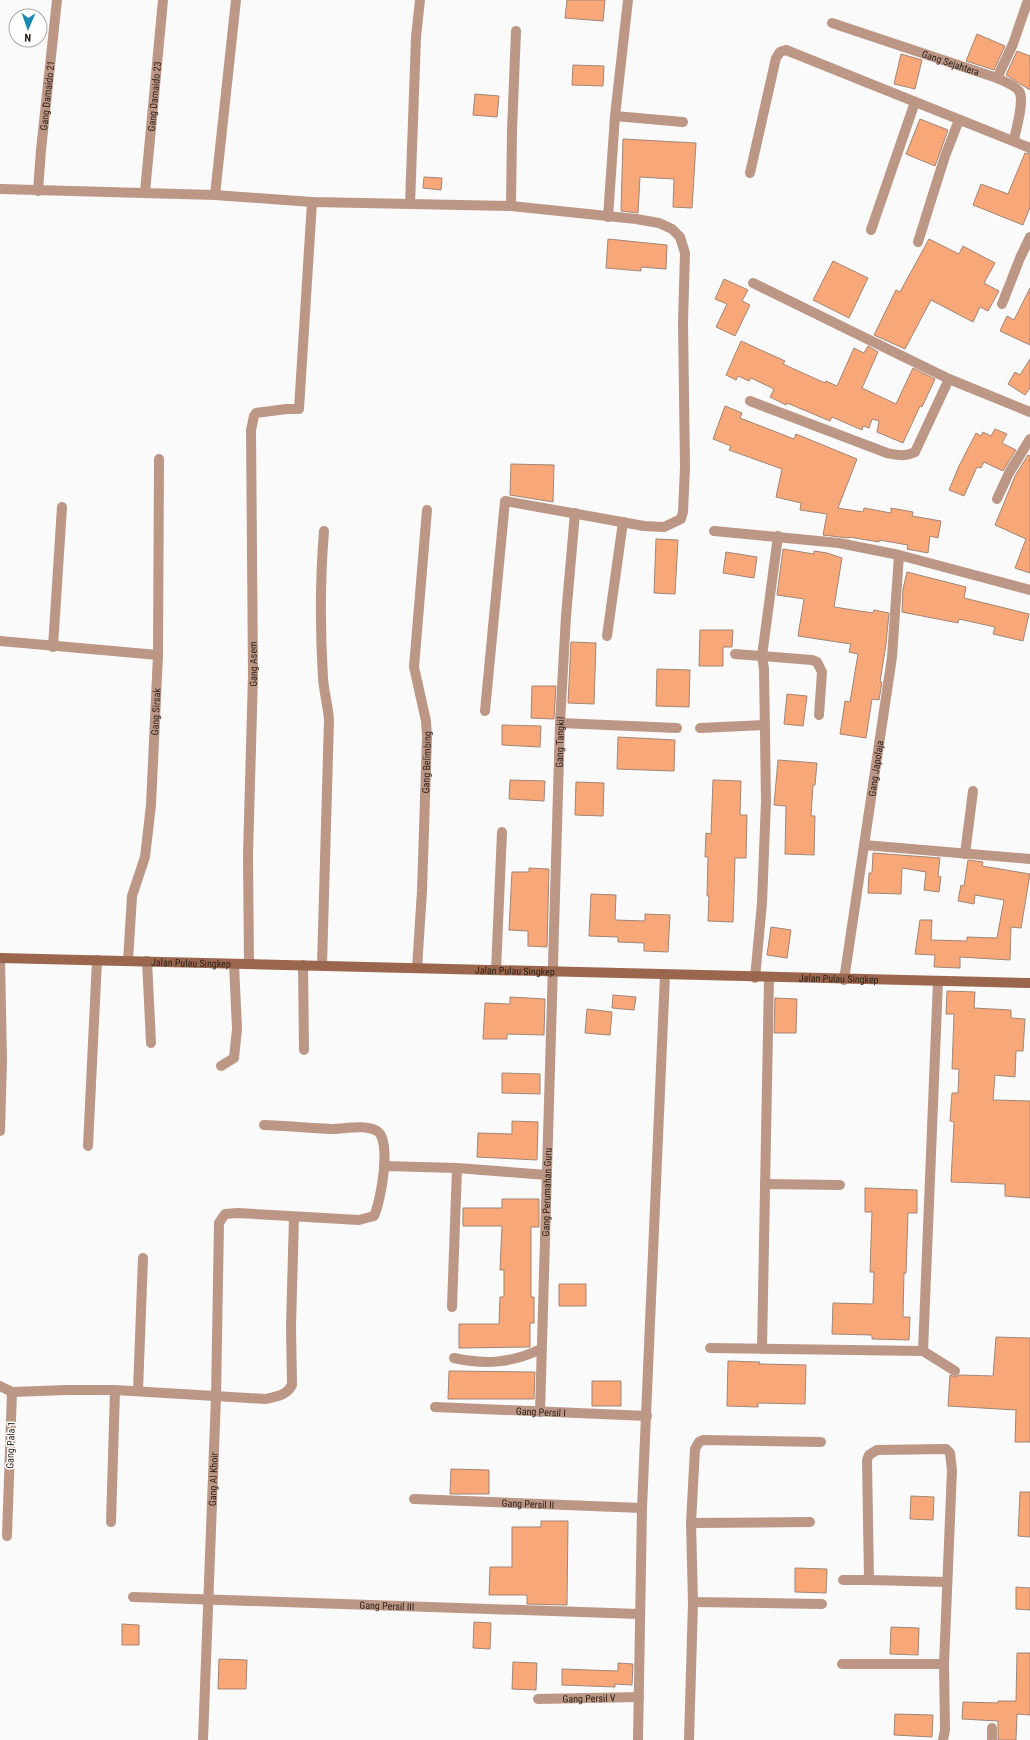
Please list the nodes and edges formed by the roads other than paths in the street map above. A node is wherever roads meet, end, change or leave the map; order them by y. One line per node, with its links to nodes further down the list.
1 (57, 0): 18 (street, Gang Damaido 21)
2 (163, 0): 19 (street, Gang Damaido 23)
3 (236, 0): 20 (street)
4 (420, 0): 22 (street)
5 (628, 0): 11 (street)
6 (1028, 0): 9 (street)
7 (832, 23): 9 (street, Gang Sejahtera)
8 (516, 31): 23 (street)
9 (997, 78): 14 (street, Gang Sejahtera)
10 (914, 102): 12 (street); 16 (street); 25 (street)
11 (615, 116): 13 (street); 24 (street)
12 (959, 120): 14 (street); 27 (street)
13 (683, 122)
14 (1014, 140): 15 (street)
15 (1030, 148)
16 (750, 173)
17 (0, 189): 18 (street)
18 (38, 191): 19 (street)
19 (145, 192): 20 (street)
20 (215, 195): 21 (street)
21 (312, 202): 22 (street); 67 (street, Gang Asem)
22 (410, 204): 23 (street)
23 (511, 206): 24 (street)
24 (608, 216): 39 (street)
25 (871, 230)
26 (1030, 237): 29 (street)
27 (918, 242)
28 (753, 283): 30 (street)
29 (1002, 304)
30 (949, 378): 31 (street); 32 (street)
31 (750, 401)
32 (1029, 410)
33 (1030, 439): 35 (street)
34 (159, 459): 49 (street, Gang Sirsak)
35 (997, 499)
36 (62, 507): 47 (street)
37 (427, 510): 70 (street, Gang Belimbing)
38 (575, 513): 39 (street); 51 (street); 53 (street, Gang Tangkil)
39 (623, 522): 45 (street)
40 (324, 531): 69 (street)
41 (714, 531): 42 (street)
42 (778, 536): 43 (street); 50 (street)
43 (900, 555): 44 (street); 59 (street, Gang Japolaja)
44 (1030, 590)
45 (607, 636)
46 (0, 640): 47 (street)
47 (53, 646): 49 (street)
48 (735, 654): 50 (street)
49 (158, 655): 64 (street, Gang Sirsak)
50 (762, 656): 52 (street); 54 (street)
51 (485, 711)
52 (818, 715)
53 (560, 723): 55 (street); 72 (street, Gang Tangkil)
54 (765, 725): 56 (street); 74 (street)
55 (677, 728)
56 (700, 728)
57 (973, 791): 60 (street)
58 (502, 832): 71 (street)
59 (864, 845): 60 (street); 76 (street, Gang Japolaja)
60 (965, 854): 61 (street)
61 (1030, 859)
62 (0, 958): 63 (street, Jalan Pulau Singkep); 83 (street)
63 (97, 960): 64 (street, Jalan Pulau Singkep); 84 (street)
64 (128, 961): 65 (street, Jalan Pulau Singkep)
65 (147, 961): 66 (street, Jalan Pulau Singkep); 79 (street)
66 (234, 964): 67 (street, Jalan Pulau Singkep); 81 (street)
67 (249, 964): 68 (street, Jalan Pulau Singkep)
68 (303, 965): 69 (street, Jalan Pulau Singkep); 80 (street)
69 (322, 965): 70 (street, Jalan Pulau Singkep)
70 (417, 968): 71 (street, Jalan Pulau Singkep)
71 (496, 970): 72 (street, Jalan Pulau Singkep)
72 (554, 972): 73 (street, Jalan Pulau Singkep); 87 (street, Gang Perumahan Guru)
73 (668, 975): 74 (street, Jalan Pulau Singkep); 106 (street)
74 (755, 978): 75 (street, Jalan Pulau Singkep)
75 (769, 978): 76 (street, Jalan Pulau Singkep); 88 (street)
76 (844, 980): 77 (street, Jalan Pulau Singkep)
77 (938, 981): 78 (street, Jalan Pulau Singkep); 96 (street)
78 (1030, 983)
79 (152, 1043)
80 (304, 1050)
81 (221, 1066)
82 (264, 1125): 85 (street)
83 (0, 1131)
84 (88, 1146)
85 (384, 1166): 86 (street); 90 (street)
86 (457, 1168): 87 (street); 92 (street)
87 (547, 1175): 94 (street, Gang Perumahan Guru)
88 (765, 1184): 89 (street); 95 (street)
89 (840, 1185)
90 (294, 1217): 103 (street); 103 (street, Gang Al Khoir)
91 (143, 1258): 101 (street)
92 (452, 1307)
93 (710, 1348): 95 (street)
94 (541, 1349): 97 (street); 105 (street, Gang Perumahan Guru)
95 (762, 1349): 96 (street)
96 (923, 1351): 98 (street)
97 (454, 1358)
98 (955, 1371)
99 (0, 1386): 102 (street)
100 (115, 1390): 101 (street); 102 (street); 110 (street)
101 (138, 1390): 103 (street)
102 (12, 1392): 113 (street, Gang Pala 1)
103 (216, 1397): 118 (street, Gang Al Khoir)
104 (435, 1407): 105 (street, Gang Persil I)
105 (540, 1412): 106 (street, Gang Persil I)
106 (647, 1416): 109 (street)
107 (821, 1442): 112 (street)
108 (414, 1499): 109 (street, Gang Persil II)
109 (642, 1508): 121 (street)
110 (111, 1522)
111 (810, 1522): 112 (street)
112 (691, 1523): 119 (street)
113 (7, 1536)
114 (843, 1580): 115 (street)
115 (869, 1580): 116 (street); 116 (street)
116 (947, 1582): 123 (street)
117 (133, 1597): 118 (street, Gang Persil III)
118 (209, 1600): 121 (street, Gang Persil III); 127 (street, Gang Al Khoir)
119 (693, 1602): 120 (street); 129 (street)
120 (822, 1604)
121 (640, 1614): 124 (street)
122 (842, 1664): 123 (street)
123 (944, 1664): 130 (street)
124 (639, 1697): 125 (street, Gang Persil V); 128 (street)
125 (538, 1699)
126 (992, 1728): 131 (street)
127 (203, 1740)
128 (638, 1740)
129 (689, 1740)
130 (943, 1740)
131 (992, 1740)

